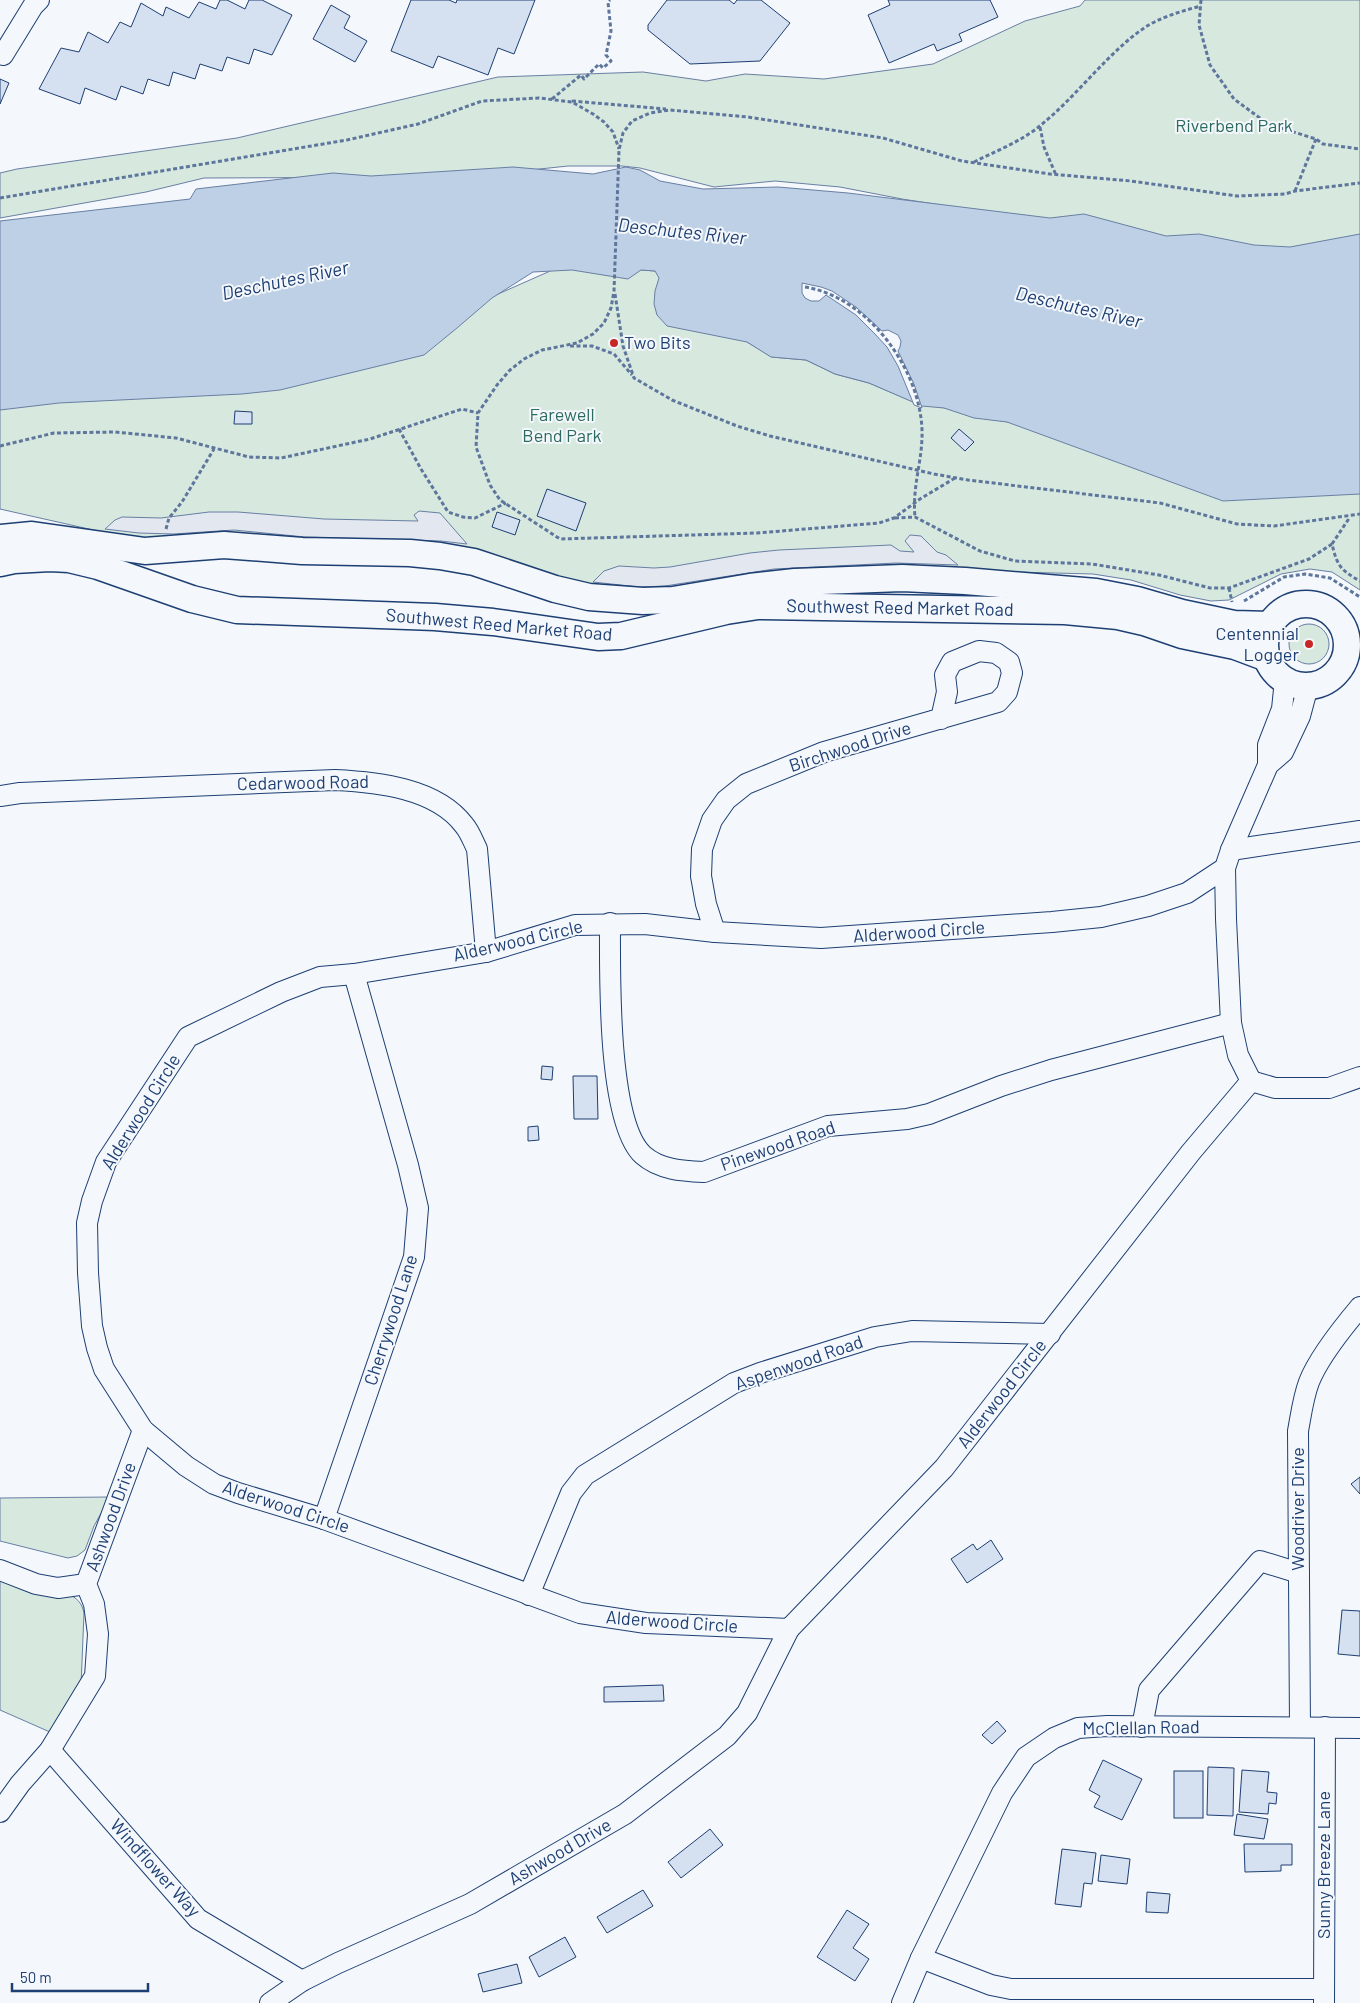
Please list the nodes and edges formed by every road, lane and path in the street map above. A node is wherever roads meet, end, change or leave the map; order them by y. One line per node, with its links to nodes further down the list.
1 (39, 0): 5 (street)
2 (610, 0): 6 (path)
3 (1201, 0): 4 (path)
4 (1200, 6): 8 (path); 9 (path)
5 (3, 55)
6 (552, 100): 7 (path); 11 (path); 16 (path)
7 (670, 110): 11 (path); 12 (path)
8 (1040, 127): 12 (path); 13 (path)
9 (1316, 139): 10 (path); 15 (path)
10 (1360, 149)
11 (619, 150): 18 (path)
12 (972, 162): 13 (path)
13 (1056, 175): 15 (path)
14 (1360, 183): 15 (path)
15 (1295, 191)
16 (0, 198)
17 (805, 287): 25 (path)
18 (614, 290): 19 (path); 20 (path)
19 (562, 346): 20 (path); 21 (path)
20 (634, 378): 25 (path)
21 (478, 413): 22 (path); 27 (path)
22 (399, 429): 24 (path); 27 (path)
23 (0, 446): 24 (path)
24 (214, 448): 33 (path)
25 (917, 469): 26 (path); 28 (path)
26 (954, 478): 28 (path); 30 (path)
27 (506, 503): 32 (path)
28 (914, 503): 31 (path); 32 (path)
29 (1360, 514): 30 (path)
30 (1351, 516): 35 (path)
31 (915, 517): 32 (path); 38 (path)
32 (894, 518)
33 (166, 531)
34 (0, 538): 42 (main road, Southwest Reed Market Road)
35 (1332, 544): 37 (path); 38 (path)
36 (0, 563): 45 (main road, Southwest Reed Market Road)
37 (1360, 581)
38 (1229, 588): 41 (path)
39 (1360, 597): 40 (path)
40 (1242, 603)
41 (1233, 610)
42 (1270, 625): 43 (main road); 45 (main road)
43 (1351, 627): 44 (main road)
44 (1353, 652): 46 (main road)
45 (1267, 658): 46 (main road)
46 (1297, 683): 50 (street)
47 (941, 719): 52 (street, Birchwood Drive)
48 (0, 796): 53 (street, Cedarwood Road)
49 (1360, 831): 50 (street)
50 (1228, 859): 52 (street, Alderwood Circle); 55 (street)
51 (610, 923): 52 (street, Alderwood Circle); 53 (street, Alderwood Circle); 55 (street, Pinewood Road)
52 (715, 932)
53 (486, 952): 54 (street, Alderwood Circle)
54 (354, 974): 60 (street, Alderwood Circle); 61 (street, Cherrywood Lane)
55 (1231, 1023): 57 (street)
56 (1360, 1077): 57 (street)
57 (1251, 1081): 59 (street, Alderwood Circle)
58 (1360, 1307): 63 (street, Woodriver Drive)
59 (1050, 1334): 65 (street, Aspenwood Road); 66 (street, Alderwood Circle)
60 (143, 1430): 61 (street, Alderwood Circle); 64 (street, Ashwood Drive)
61 (324, 1519): 65 (street, Alderwood Circle)
62 (0, 1570): 64 (street)
63 (1299, 1573): 67 (street); 68 (street, Woodriver Drive)
64 (86, 1584): 71 (street, Ashwood Drive)
65 (529, 1595): 66 (street, Alderwood Circle)
66 (790, 1628): 74 (street, Ashwood Drive)
67 (1142, 1726): 68 (street, McClellan Road); 73 (street, McClellan Road)
68 (1300, 1727): 69 (street, McClellan Road)
69 (1324, 1728): 70 (street, McClellan Road); 75 (street, Sunny Breeze Lane)
70 (1360, 1728)
71 (50, 1750): 72 (street, Ashwood Drive); 74 (street, Windflower Way)
72 (0, 1812)
73 (921, 1958): 75 (street); 77 (street, McClellan Road)
74 (302, 1981): 76 (street, Ashwood Drive)
75 (1324, 1996)
76 (270, 2003)
77 (902, 2003)

